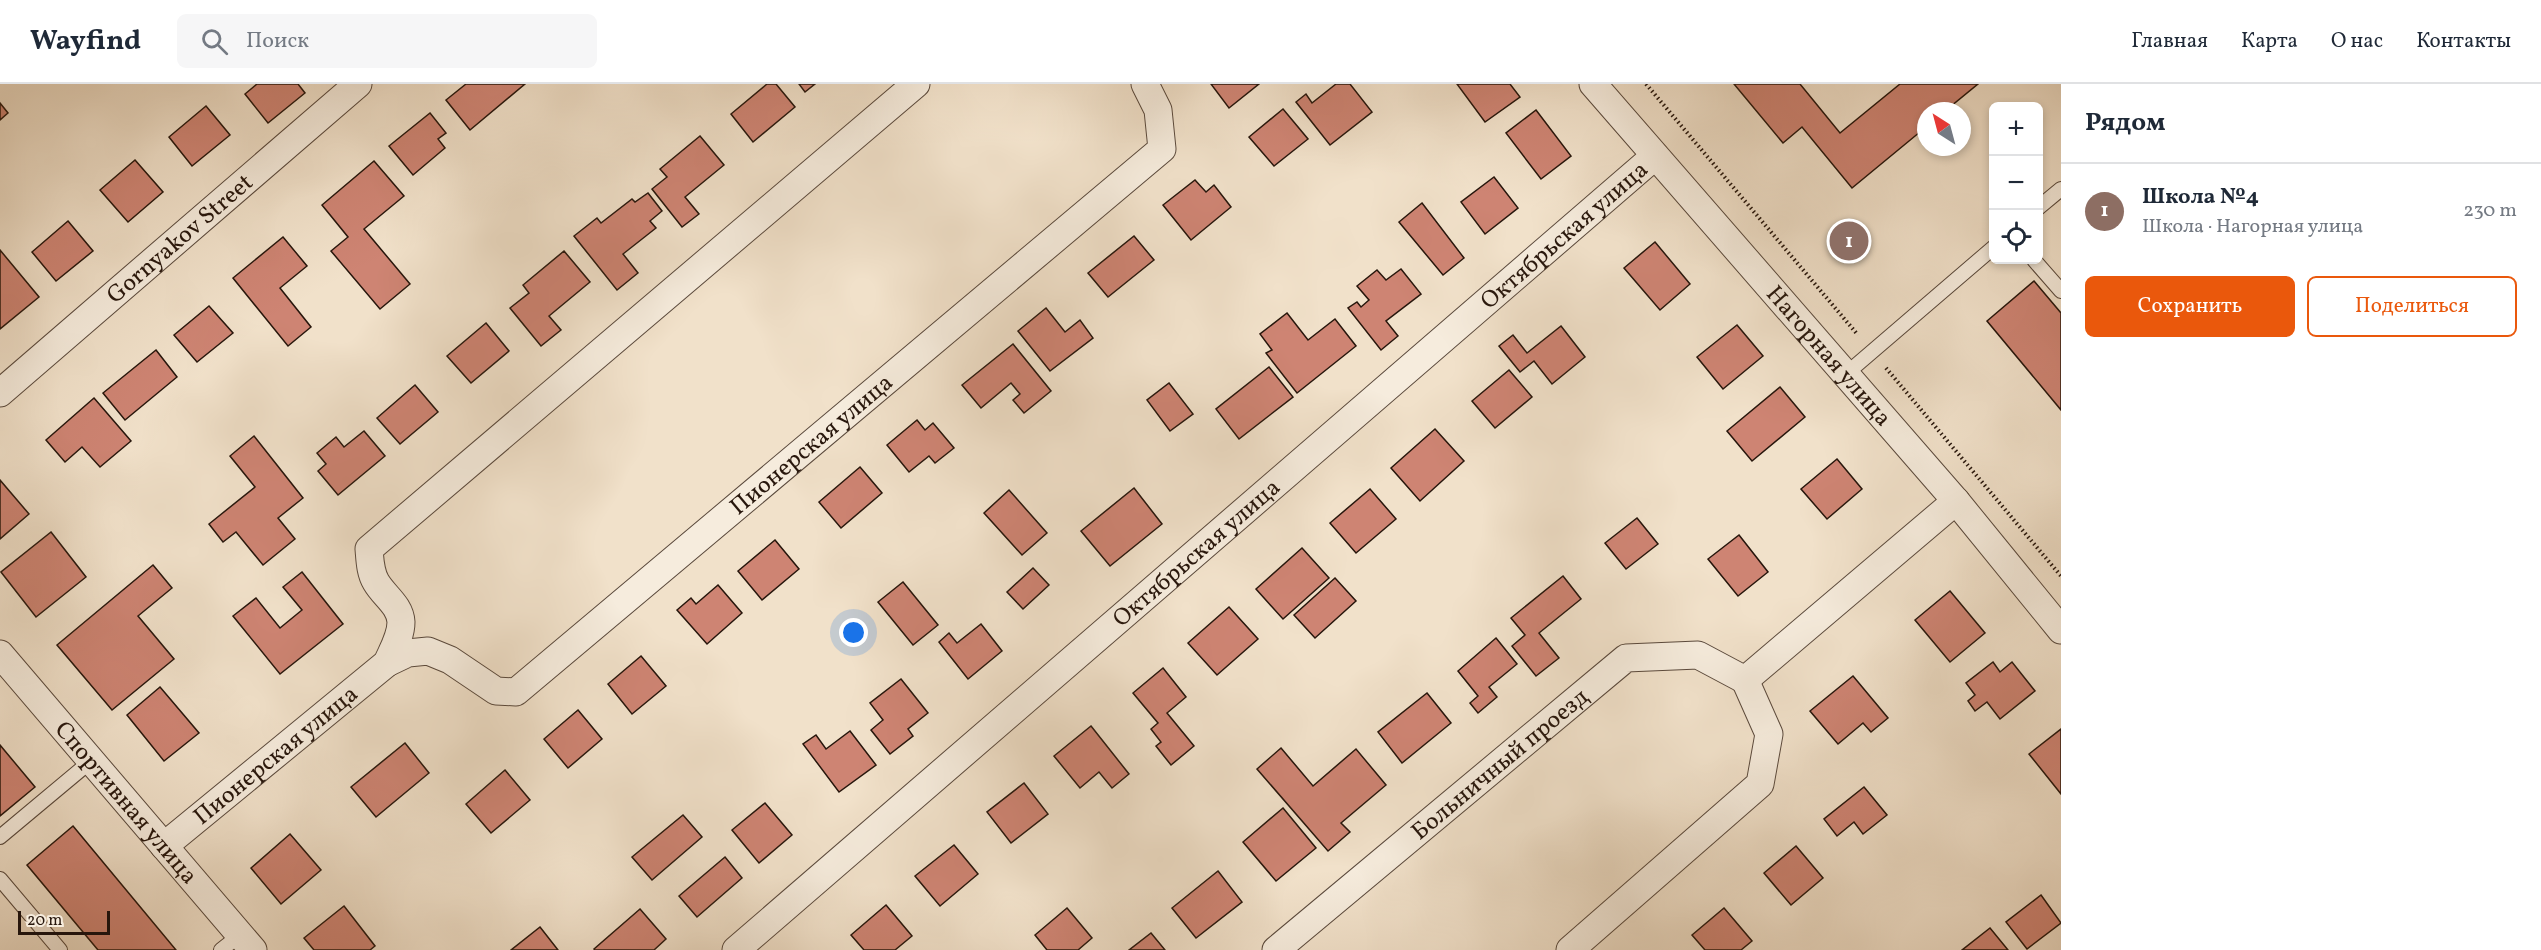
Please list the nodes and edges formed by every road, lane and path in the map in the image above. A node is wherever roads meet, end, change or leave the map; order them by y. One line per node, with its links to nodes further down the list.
1 (358, 84): 14 (street, Gornyakov Street)
2 (916, 84): 19 (street, Пионерская улица)
3 (1145, 84): 19 (street, Пионерская улица)
4 (1593, 84): 6 (street, Нагорная улица)
5 (1646, 84): 12 (path)
6 (1655, 156): 13 (street, Нагорная улица); 27 (street, Октябрьская улица)
7 (2061, 189): 8 (lane)
8 (2043, 204)
9 (1989, 251): 12 (lane)
10 (2037, 264): 11 (lane)
11 (2061, 291)
12 (1872, 352): 13 (lane); 16 (path)
13 (1846, 374): 15 (street, Нагорная улица)
14 (0, 393)
15 (1956, 501): 17 (street, Нагорная улица); 20 (street)
16 (2061, 576)
17 (2061, 630)
18 (0, 654): 21 (street, Спортивная улица)
19 (387, 663): 23 (street, Пионерская улица)
20 (1745, 680): 28 (street, Больничный проезд); 29 (street)
21 (91, 761): 22 (lane); 23 (street, Спортивная улица)
22 (0, 837)
23 (164, 846): 25 (street, Спортивная улица)
24 (0, 879): 26 (lane)
25 (238, 945)
26 (60, 950)
27 (736, 950)
28 (1276, 950)
29 (1570, 950)

